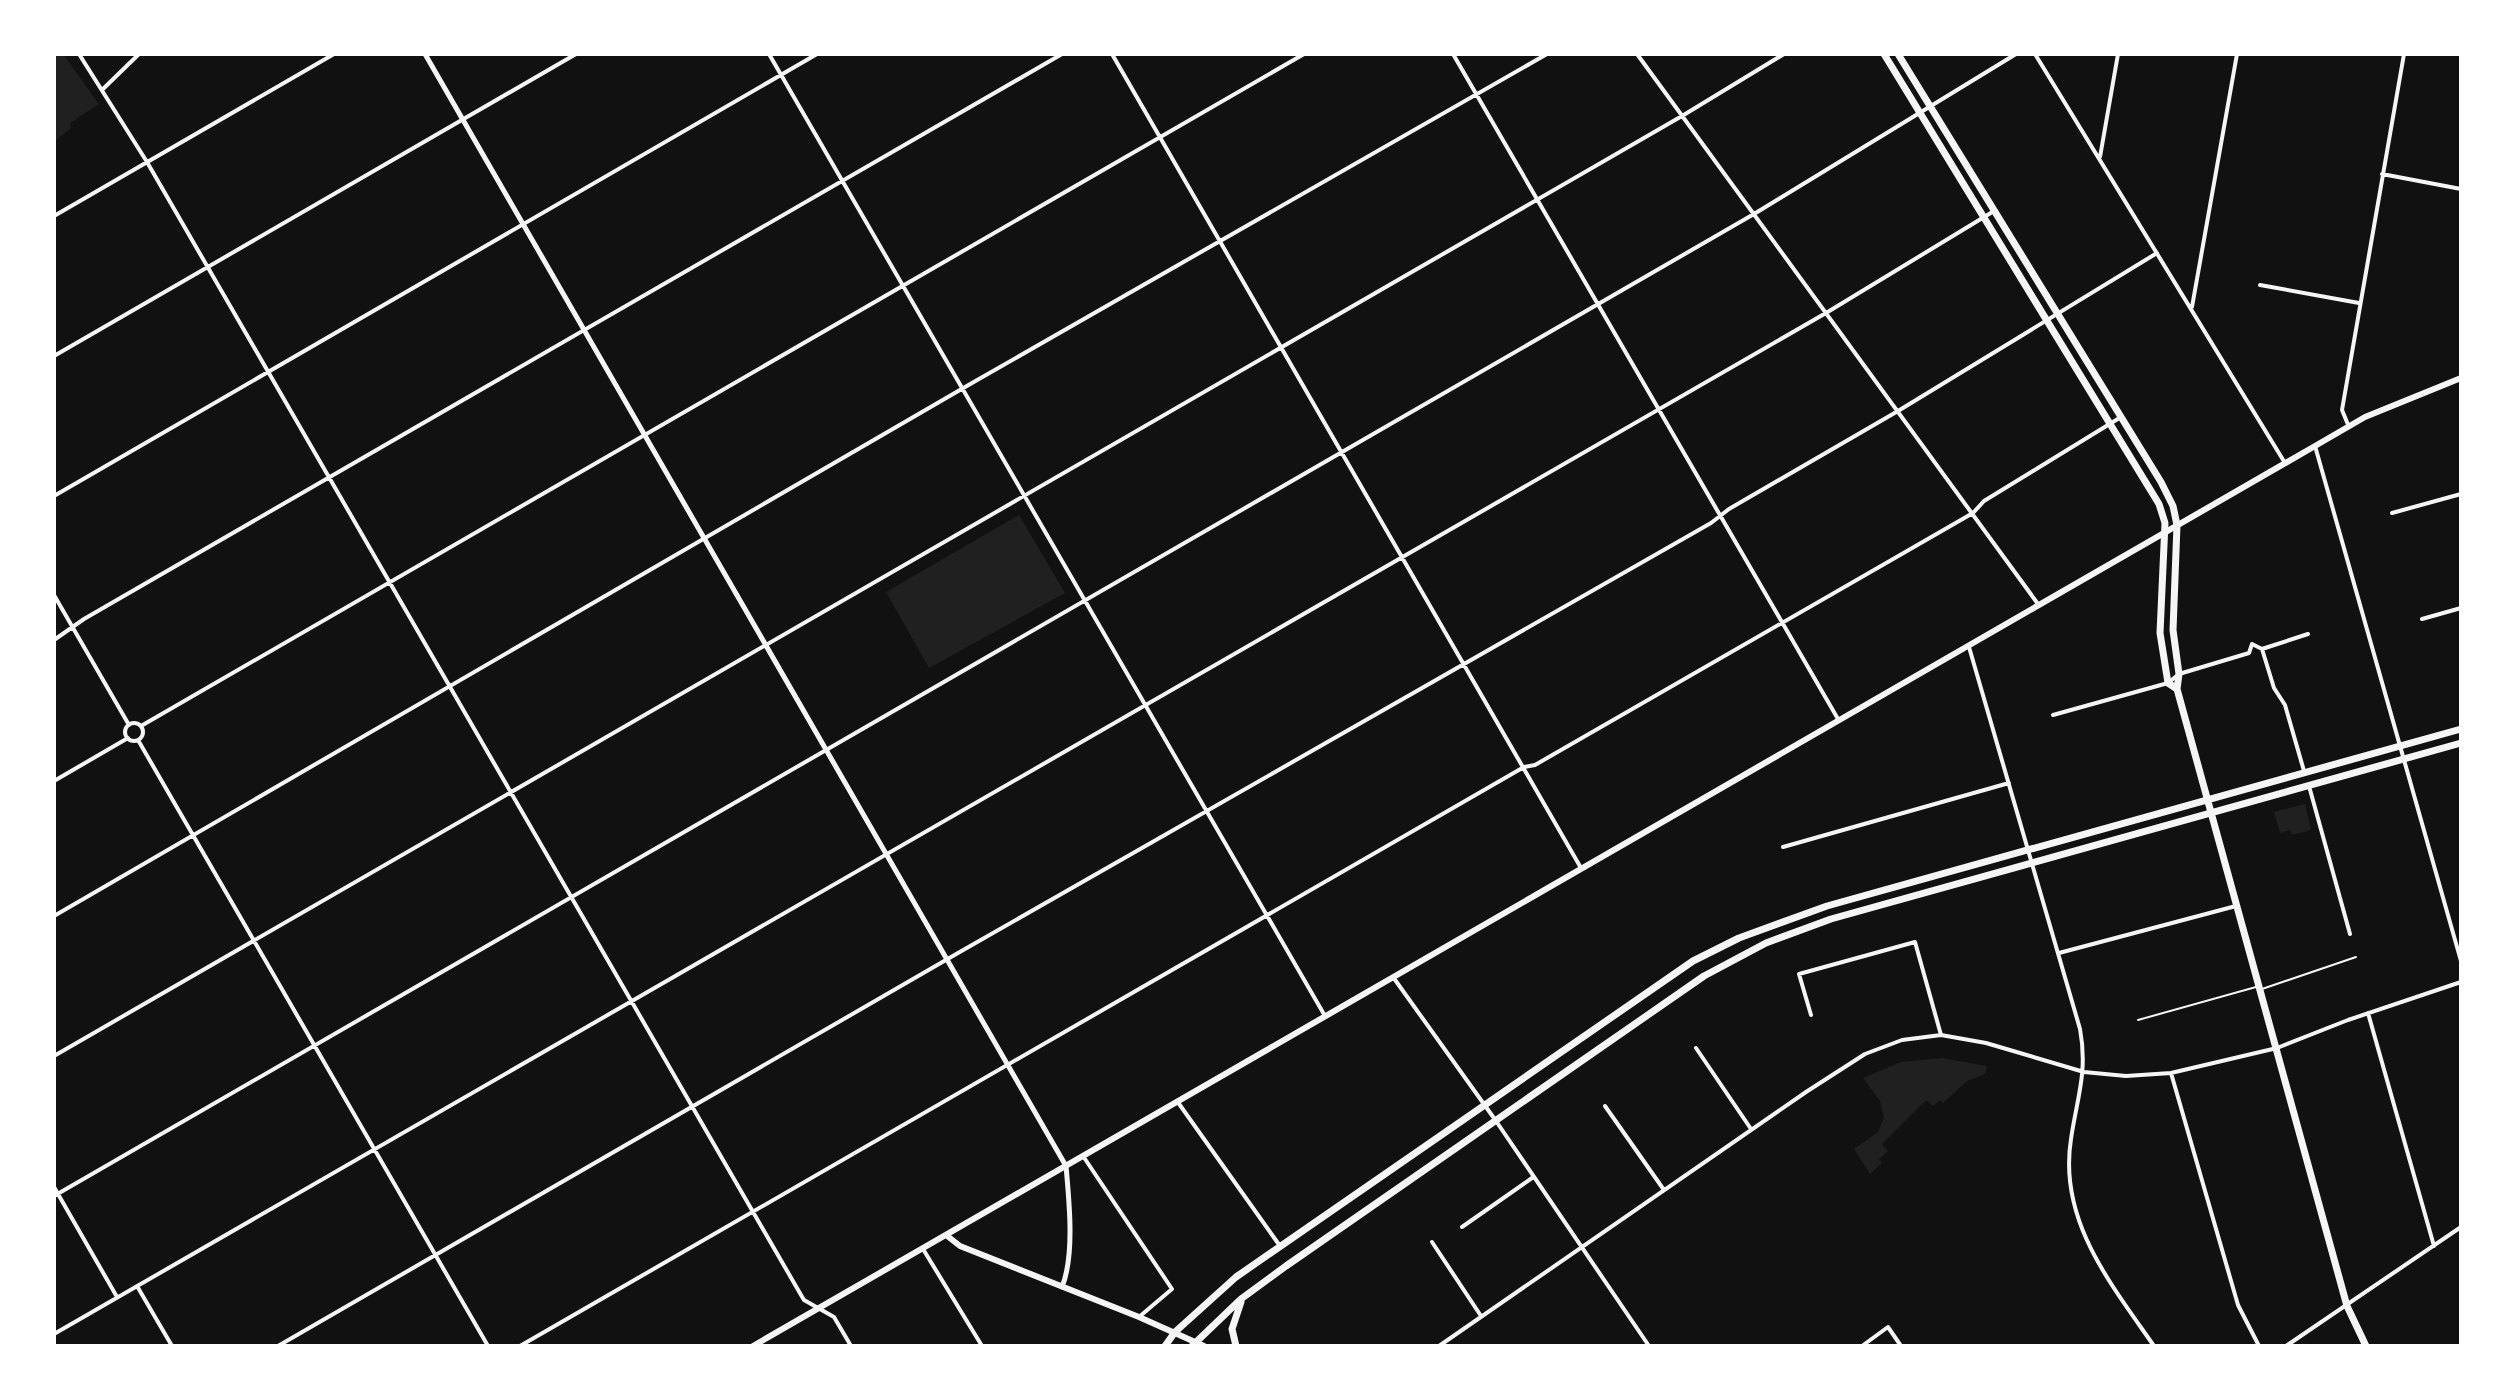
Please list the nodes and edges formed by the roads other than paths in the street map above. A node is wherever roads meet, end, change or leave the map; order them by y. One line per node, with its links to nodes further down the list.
1 (79, 54): 23 (street)
2 (139, 54): 23 (street)
3 (334, 54): 31 (street)
4 (425, 54): 28 (street)
5 (576, 54): 28 (street)
6 (769, 54): 22 (street)
7 (817, 54): 22 (street)
8 (1062, 54): 33 (street)
9 (1112, 54): 29 (street)
10 (1304, 54): 29 (street)
11 (1453, 54): 24 (street)
12 (1547, 54): 24 (street)
13 (1637, 54): 27 (street)
14 (1784, 54): 27 (street)
15 (1884, 54): 26 (main road)
16 (1898, 54): 25 (main road)
17 (2016, 54): 25 (street)
18 (2035, 54): 30 (street)
19 (2118, 54): 30 (street)
20 (2237, 54): 48 (street)
21 (2404, 54): 32 (street)
22 (781, 75): 33 (street); 40 (street)
23 (103, 89): 31 (street)
24 (1477, 95): 35 (street); 41 (street)
25 (1930, 107): 26 (street); 36 (main road)
26 (1920, 113): 37 (street); 39 (main road)
27 (1682, 116): 35 (street); 37 (street)
28 (463, 119): 40 (street); 43 (street)
29 (1159, 137): 41 (street); 45 (street)
30 (2099, 159): 42 (street)
31 (147, 162): 38 (street); 43 (street)
32 (2382, 174): 34 (street); 46 (street)
33 (842, 181): 45 (street); 52 (street)
34 (2461, 189)
35 (1537, 199): 47 (street); 53 (street)
36 (1994, 211): 39 (street); 50 (main road)
37 (1754, 214): 47 (street); 49 (street)
38 (54, 216)
39 (1984, 217): 49 (street); 51 (main road)
40 (524, 224): 52 (street); 55 (street)
41 (1220, 242): 53 (street); 57 (street)
42 (2157, 253): 48 (street); 50 (street)
43 (208, 267): 54 (street); 55 (street)
44 (2260, 285): 46 (street)
45 (902, 286): 57 (street); 63 (street)
46 (2359, 303): 62 (street)
47 (1597, 304): 58 (street); 65 (street)
48 (2191, 309): 66 (street)
49 (1826, 313): 58 (street); 59 (street)
50 (2057, 314): 51 (street); 60 (main road)
51 (2047, 320): 59 (street); 61 (main road)
52 (584, 329): 63 (street); 67 (street)
53 (1281, 347): 65 (street); 70 (street)
54 (54, 356)
55 (268, 371): 67 (street); 69 (street)
56 (2461, 378): 62 (main road)
57 (962, 389): 70 (street); 76 (street)
58 (1658, 409): 73 (street); 77 (street)
59 (1898, 411): 71 (street); 73 (street)
60 (2121, 417): 61 (street); 74 (main road)
61 (2111, 423): 71 (street); 75 (main road)
62 (2349, 427): 64 (main road)
63 (645, 434): 76 (street); 78 (street)
64 (2315, 446): 66 (main road); 105 (street)
65 (1341, 452): 77 (street); 80 (street)
66 (2285, 463): 74 (main road)
67 (328, 477): 78 (street); 85 (street)
68 (2461, 494): 72 (street)
69 (54, 496)
70 (1023, 496): 80 (street); 88 (street)
71 (1973, 513): 81 (street); 84 (street)
72 (2392, 513)
73 (1718, 515): 84 (street); 91 (street)
74 (2177, 525): 75 (main road); 92 (main road)
75 (2165, 532): 81 (main road); 93 (main road)
76 (705, 539): 88 (street); 94 (street)
77 (1402, 557): 91 (street); 96 (street)
78 (390, 582): 94 (street); 100 (street)
79 (54, 595): 85 (street)
80 (1083, 601): 96 (street); 106 (street)
81 (2038, 604): 89 (main road)
82 (2461, 608): 83 (street)
83 (2422, 619)
84 (1782, 623): 98 (street); 108 (street)
85 (72, 627): 87 (street); 99 (street)
86 (2308, 634): 90 (street)
87 (54, 640)
88 (766, 644): 106 (street); 113 (street)
89 (1968, 644): 98 (main road); 111 (street)
90 (2262, 649): 92 (street); 109 (street)
91 (1464, 662): 108 (street); 115 (street)
92 (2179, 674): 93 (street); 95 (main road)
93 (2168, 683): 95 (main road); 97 (street)
94 (449, 686): 113 (street); 117 (street)
95 (2177, 689): 114 (main road)
96 (1144, 705): 115 (street); 120 (street)
97 (2053, 715)
98 (1838, 719): 122 (main road)
99 (129, 725): 100 (street); 102 (street)
100 (141, 726): 103 (street)
101 (2461, 729): 105 (main road)
102 (128, 738): 103 (street); 110 (street)
103 (138, 740): 117 (street)
104 (2461, 743): 107 (main road)
105 (2401, 746): 107 (street); 109 (main road)
106 (827, 749): 120 (street); 123 (street)
107 (2404, 759): 112 (main road); 132 (street)
108 (1524, 767): 122 (street); 126 (street)
109 (2305, 773): 114 (main road)
110 (54, 781)
111 (2009, 783): 118 (street); 119 (street)
112 (2309, 786): 116 (main road); 127 (street)
113 (509, 792): 123 (street); 128 (street)
114 (2208, 799): 116 (main road); 119 (main road)
115 (1205, 810): 126 (street); 131 (street)
116 (2212, 813): 121 (main road); 124 (main road)
117 (193, 835): 125 (street); 128 (street)
118 (1783, 847)
119 (2030, 849): 121 (street); 150 (main road)
120 (887, 853): 131 (street); 136 (street)
121 (2033, 862): 129 (street); 153 (main road)
122 (1581, 868): 133 (main road)
123 (571, 897): 136 (street); 142 (street)
124 (2236, 906): 129 (street); 135 (main road)
125 (54, 916)
126 (1266, 916): 139 (street); 146 (street)
127 (2350, 934)
128 (254, 940): 142 (street); 145 (street)
129 (2059, 953): 147 (street)
130 (2356, 957): 135 (lane)
131 (948, 958): 146 (street); 152 (street)
132 (2461, 961)
133 (1393, 977): 139 (main road); 150 (street)
134 (2461, 982): 137 (street)
135 (2259, 988): 140 (lane); 144 (main road)
136 (632, 1001): 152 (street); 155 (street)
137 (2368, 1013): 144 (street); 168 (street)
138 (1811, 1015): 141 (street)
139 (1325, 1016): 149 (main road)
140 (2138, 1020)
141 (1941, 1035): 147 (street); 154 (street)
142 (314, 1045): 155 (street); 161 (street)
143 (1696, 1048): 154 (street)
144 (2277, 1048): 148 (street); 176 (main road)
145 (54, 1056)
146 (1009, 1064): 157 (street); 162 (street)
147 (2084, 1072): 148 (street); 198 (street)
148 (2171, 1073): 199 (street)
149 (1177, 1101): 156 (main road); 167 (street)
150 (1485, 1106): 153 (street); 167 (main road)
151 (1605, 1106): 160 (street)
152 (692, 1107): 162 (street); 171 (street)
153 (1496, 1121): 158 (street); 175 (main road)
154 (1751, 1130): 160 (street)
155 (374, 1150): 171 (street); 172 (street)
156 (1083, 1156): 157 (main road); 179 (street)
157 (1066, 1166): 165 (main road); 173 (street)
158 (1532, 1177): 163 (street); 169 (street)
159 (54, 1187): 161 (street)
160 (1664, 1190): 169 (street)
161 (56, 1194): 174 (street)
162 (753, 1211): 177 (street); 187 (street)
163 (1462, 1227)
164 (2461, 1227): 168 (street)
165 (946, 1235): 170 (main road); 173 (main road)
166 (1432, 1242): 178 (street)
167 (1280, 1246): 180 (main road)
168 (2434, 1246): 176 (street)
169 (1581, 1247): 178 (street); 182 (street)
170 (922, 1248): 177 (main road); 190 (street)
171 (436, 1255): 185 (street); 186 (street)
172 (137, 1286): 174 (street); 184 (street)
173 (1062, 1287): 179 (main road)
174 (117, 1297): 181 (street)
175 (1241, 1299): 183 (main road); 192 (main road)
176 (2347, 1306): 200 (street); 201 (main road)
177 (819, 1308): 188 (main road); 189 (street)
178 (1481, 1316): 193 (street)
179 (1139, 1317): 180 (main road)
180 (1175, 1332): 183 (main road); 191 (main road)
181 (54, 1334)
182 (1645, 1340): 194 (street); 195 (street)
183 (1198, 1345)
184 (172, 1346)
185 (278, 1346)
186 (488, 1346)
187 (520, 1346)
188 (753, 1346)
189 (851, 1346)
190 (982, 1346)
191 (1165, 1346)
192 (1236, 1346)
193 (1439, 1346)
194 (1637, 1346)
195 (1649, 1346)
196 (1862, 1346): 197 (street)
197 (1901, 1346)
198 (2154, 1346)
199 (2259, 1346)
200 (2286, 1346)
201 (2366, 1346)

